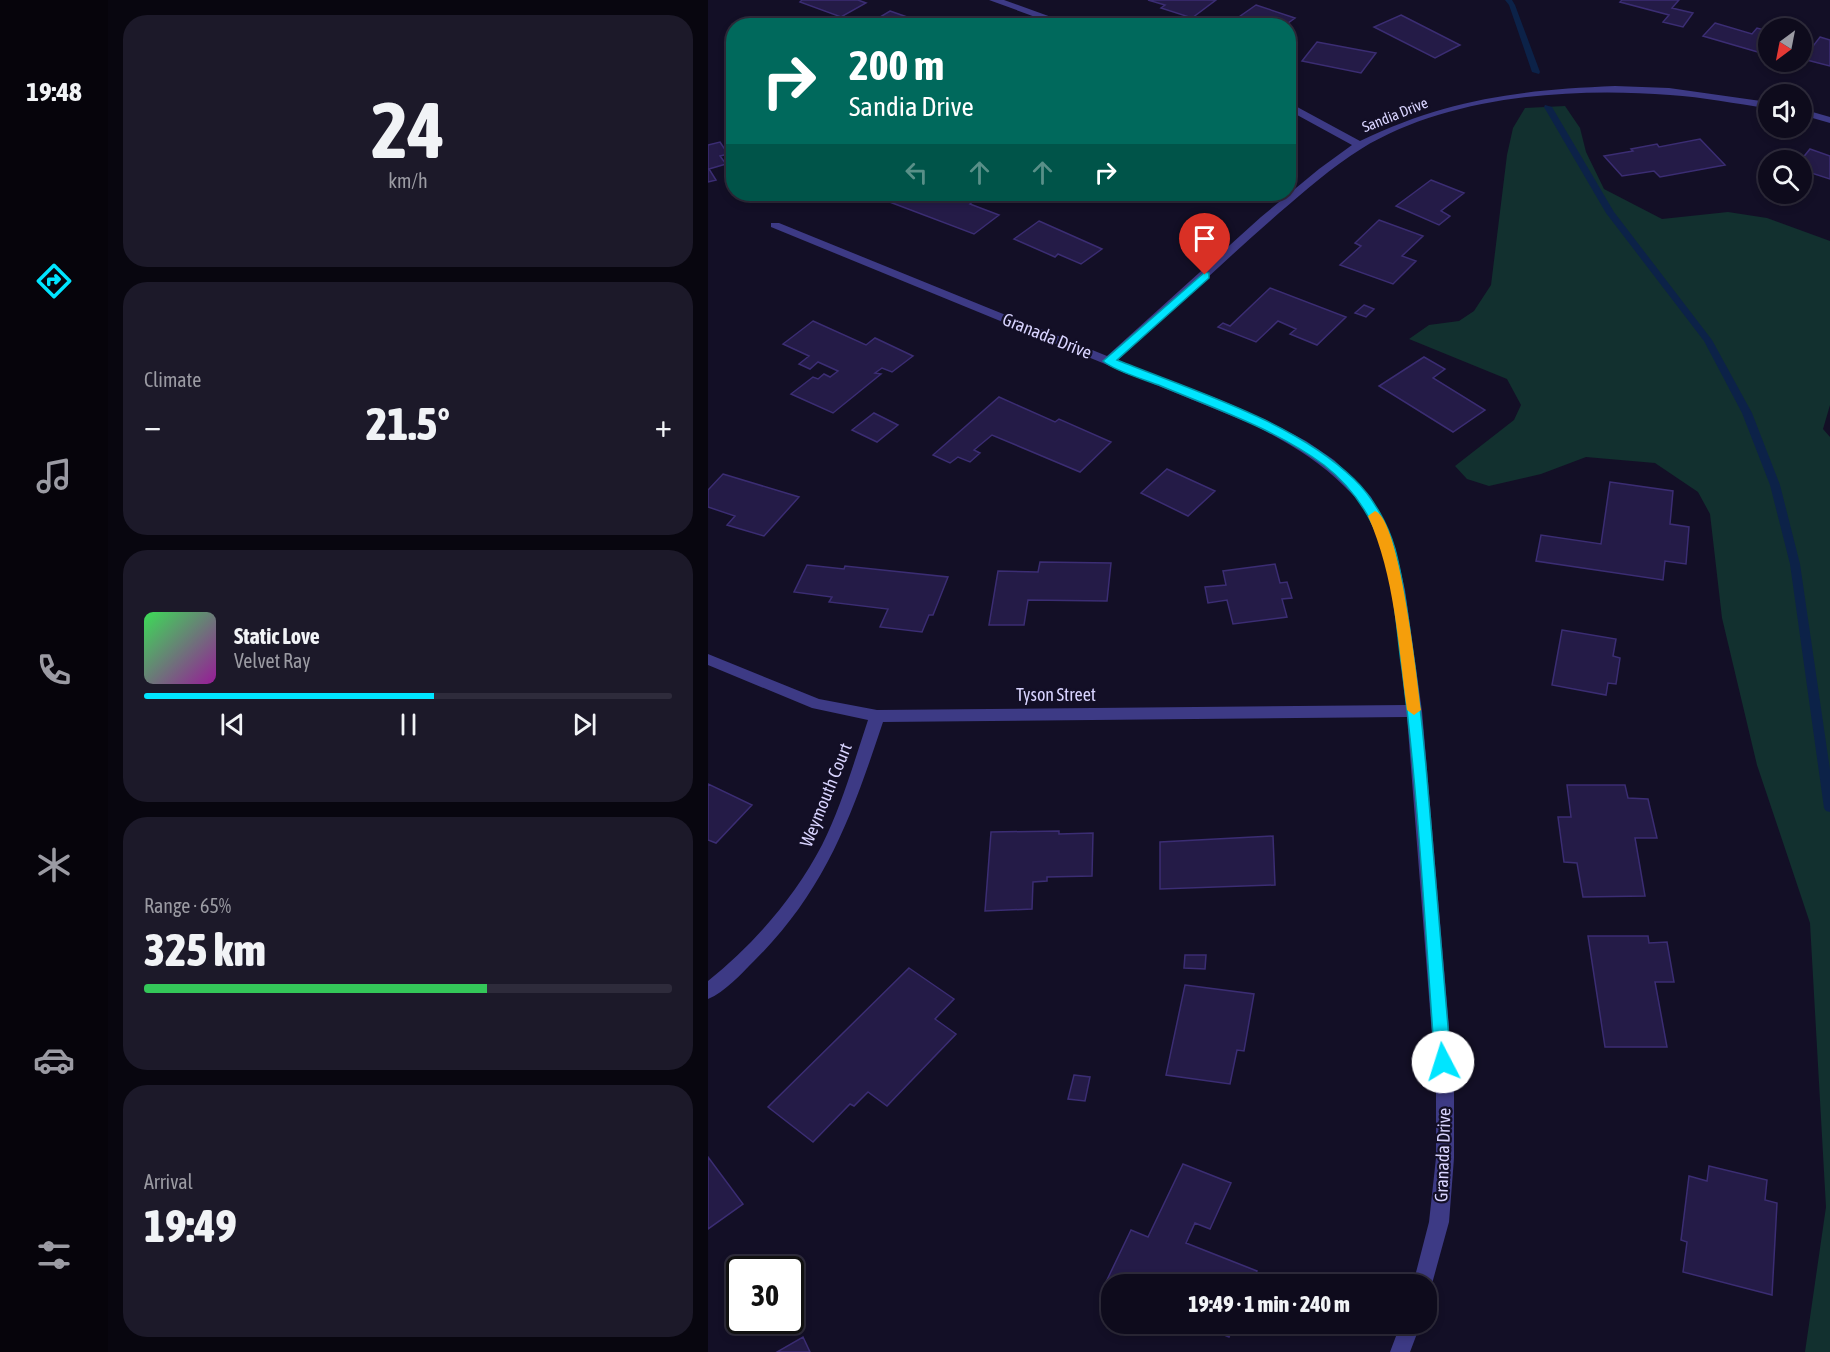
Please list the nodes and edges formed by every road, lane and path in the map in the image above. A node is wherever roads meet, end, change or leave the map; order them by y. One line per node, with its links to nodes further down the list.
1 (994, 0): 2 (street)
2 (1047, 18)
3 (1758, 103): 7 (street, Sandia Drive)
4 (1296, 110): 7 (street)
5 (1812, 115): 6 (street)
6 (1830, 120)
7 (1359, 145): 8 (street, Sandia Drive)
8 (1296, 195)
9 (1289, 201): 11 (street, Sandia Drive)
10 (775, 225): 11 (street, Granada Drive)
11 (1109, 361): 13 (street, Granada Drive)
12 (708, 660): 14 (street, Tyson Street)
13 (1414, 711): 14 (street, Tyson Street); 16 (street, Granada Drive)
14 (877, 716): 15 (street, Weymouth Court)
15 (708, 991)
16 (1426, 1274)
17 (1407, 1334): 18 (street)
18 (1400, 1352)

